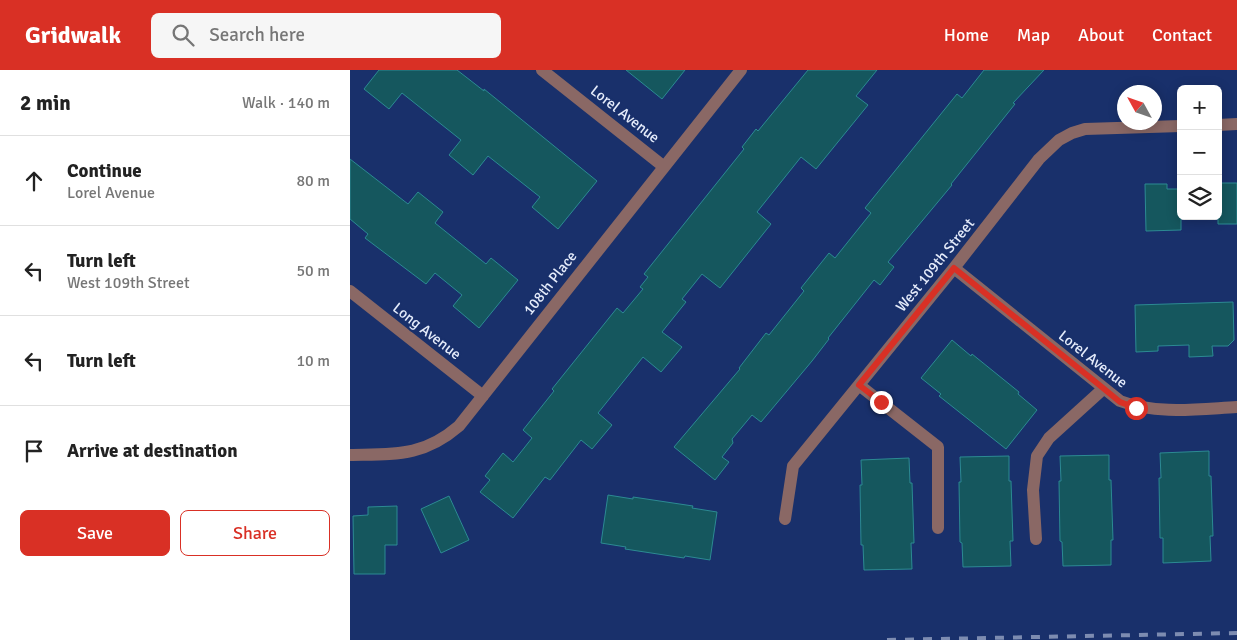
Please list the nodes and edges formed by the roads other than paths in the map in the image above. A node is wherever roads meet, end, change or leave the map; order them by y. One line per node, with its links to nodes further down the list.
1 (542, 70): 6 (street, Lorel Avenue)
2 (740, 70): 6 (street, 108th Place)
3 (1237, 124): 4 (street)
4 (1222, 125)
5 (1177, 126): 7 (street, West 109th Street)
6 (663, 166): 11 (street, 108th Place)
7 (954, 268): 9 (street, West 109th Street); 10 (street, Lorel Avenue)
8 (350, 291): 11 (street, Long Avenue)
9 (859, 385): 14 (street, West 109th Street); 15 (street)
10 (1103, 388): 12 (street, Lorel Avenue); 16 (street)
11 (483, 396): 13 (street, 108th Place)
12 (1237, 408)
13 (350, 456)
14 (785, 519)
15 (938, 528)
16 (1036, 539)

